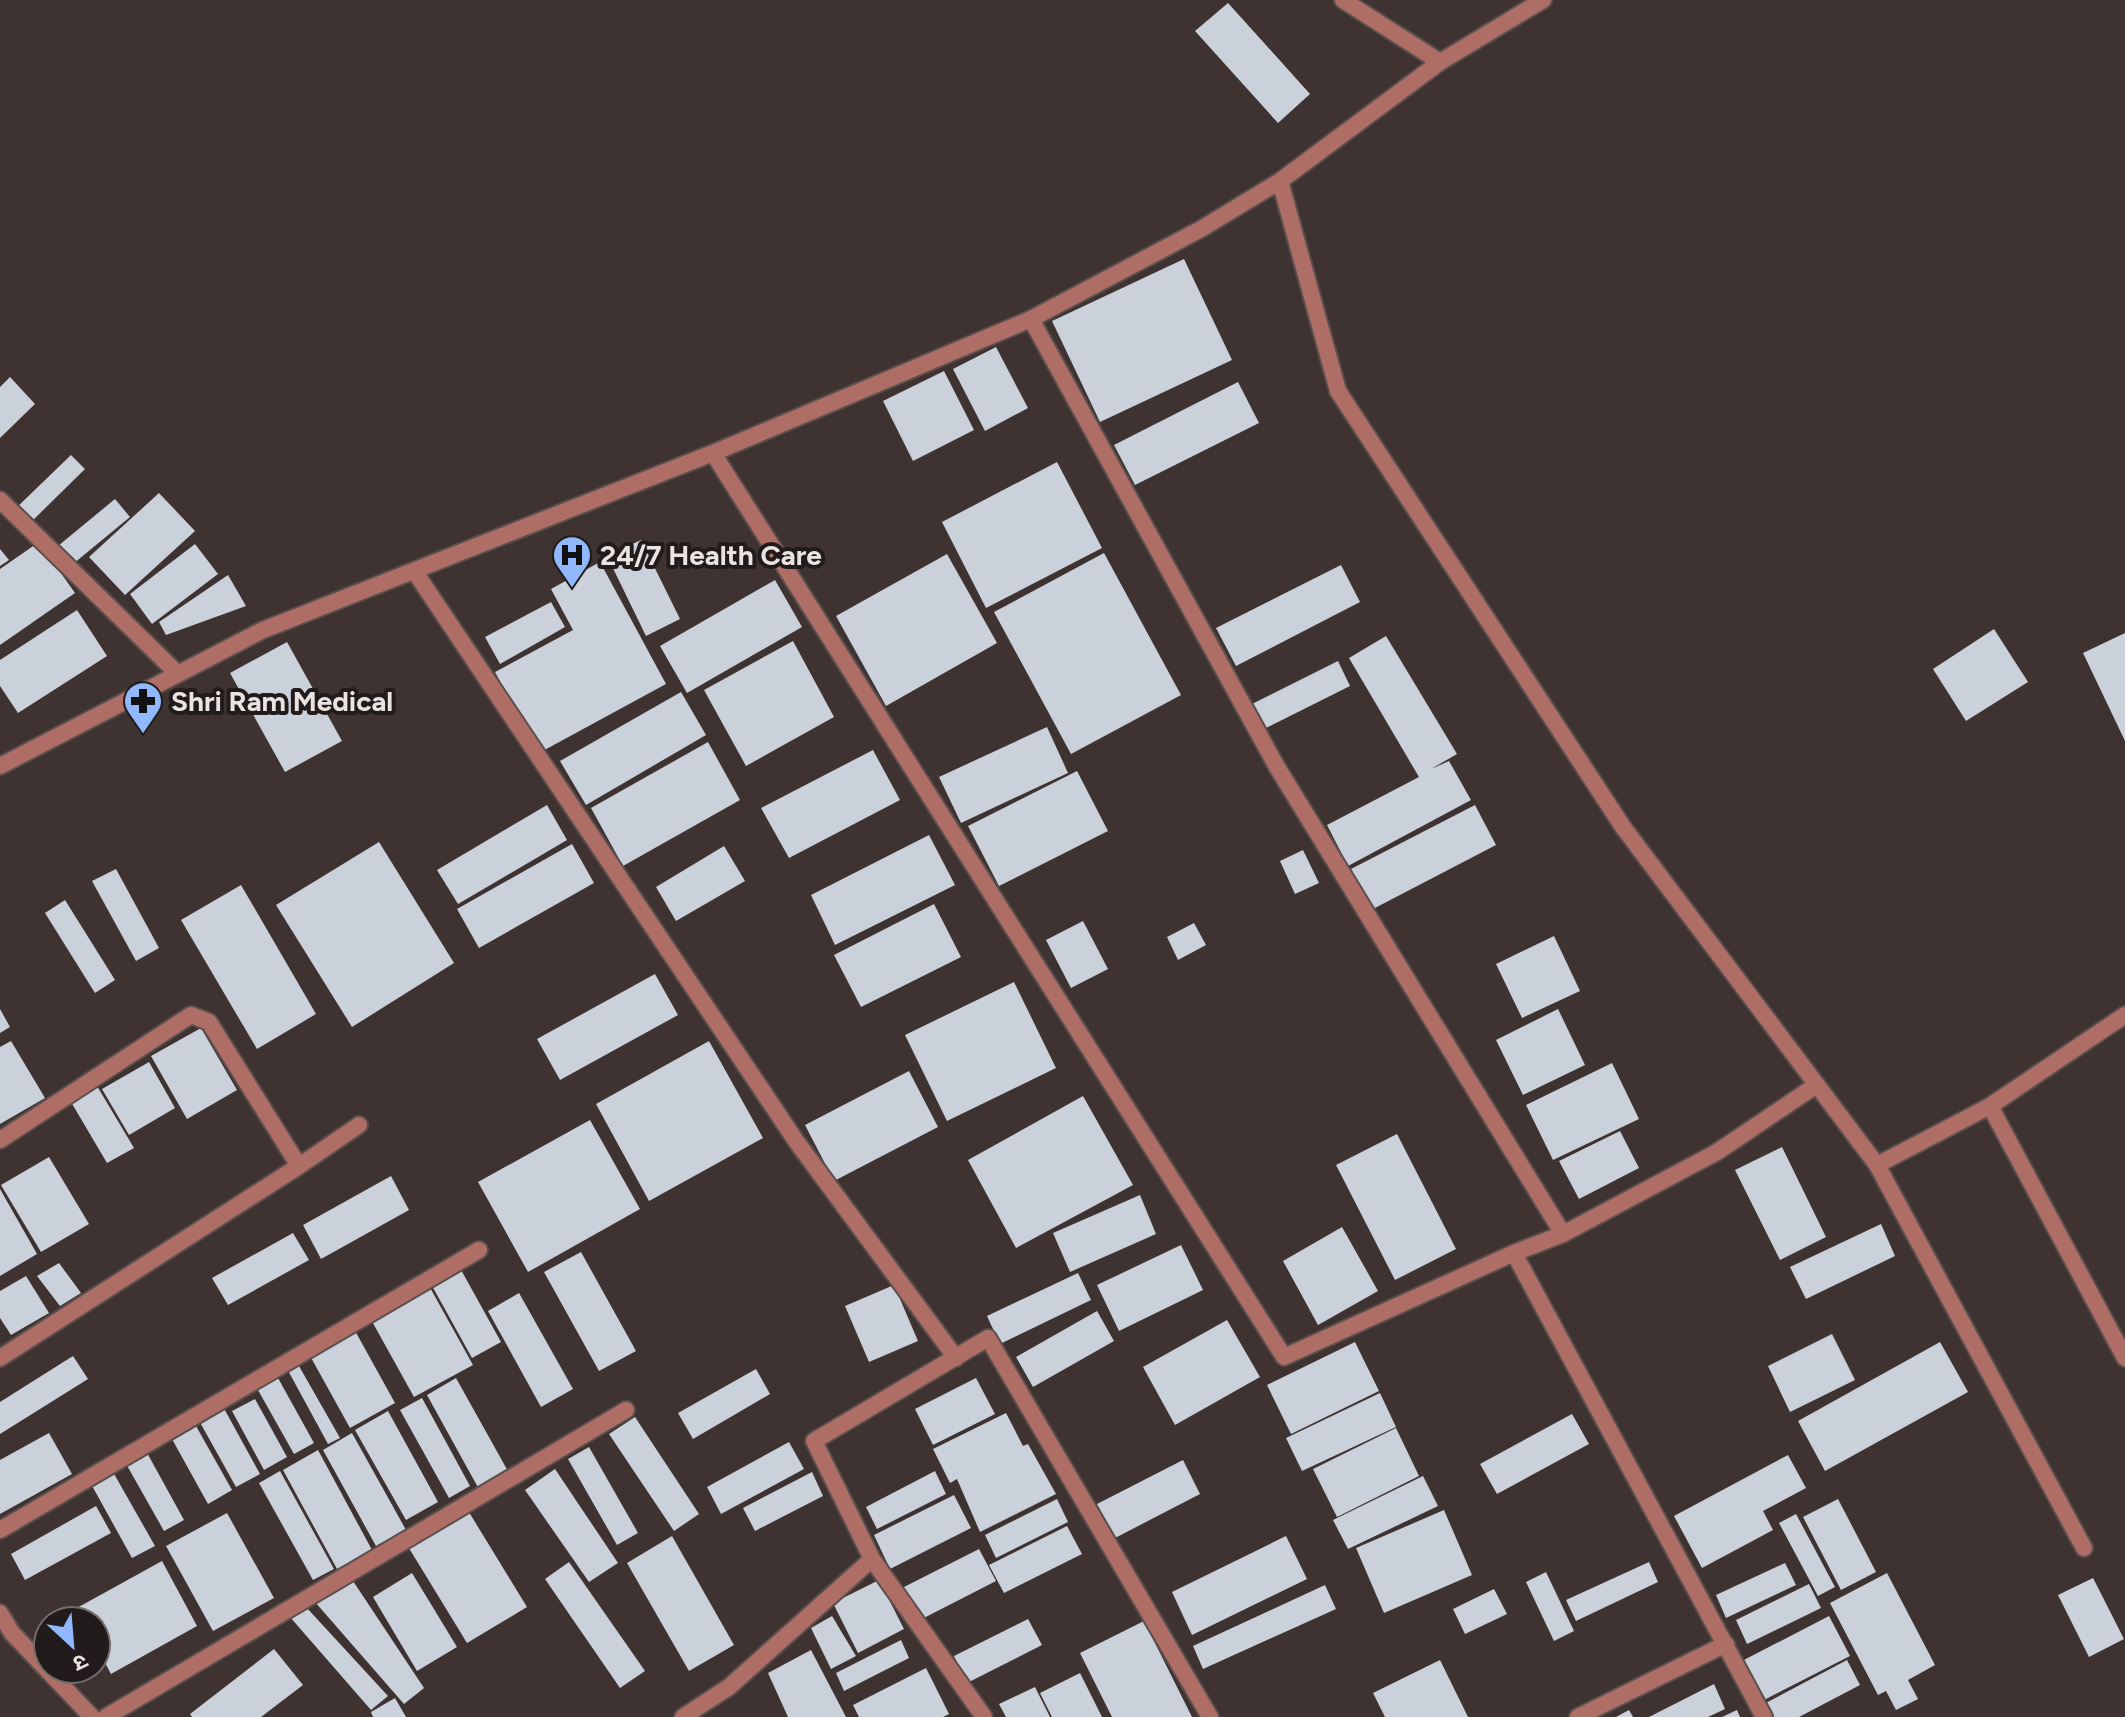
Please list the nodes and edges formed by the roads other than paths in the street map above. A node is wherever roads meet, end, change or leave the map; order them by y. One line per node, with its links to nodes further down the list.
1 (1343, 0): 3 (street)
2 (1543, 0): 3 (street)
3 (1440, 62): 4 (street)
4 (1280, 181): 5 (street); 12 (street)
5 (1031, 319): 6 (street); 18 (street)
6 (713, 453): 8 (street); 20 (street)
7 (0, 500): 9 (street)
8 (415, 572): 9 (street); 22 (street)
9 (177, 673): 10 (street)
10 (0, 766)
11 (2125, 1015): 13 (street)
12 (1815, 1086): 16 (street); 18 (street)
13 (1990, 1106): 16 (street); 23 (street)
14 (359, 1125): 17 (street)
15 (0, 1140): 17 (street)
16 (1877, 1165): 26 (street)
17 (299, 1166): 21 (street)
18 (1563, 1234): 20 (street)
19 (479, 1250): 25 (street)
20 (1514, 1253): 29 (street)
21 (0, 1358)
22 (956, 1358): 27 (street); 34 (street)
23 (2125, 1358)
24 (626, 1410): 31 (street)
25 (0, 1530)
26 (2084, 1548)
27 (872, 1559): 32 (street); 33 (street)
28 (0, 1613): 30 (street)
29 (1726, 1644): 35 (street); 36 (street)
30 (92, 1717)
31 (106, 1717)
32 (683, 1717)
33 (984, 1717)
34 (1210, 1717)
35 (1578, 1717)
36 (1764, 1717)

